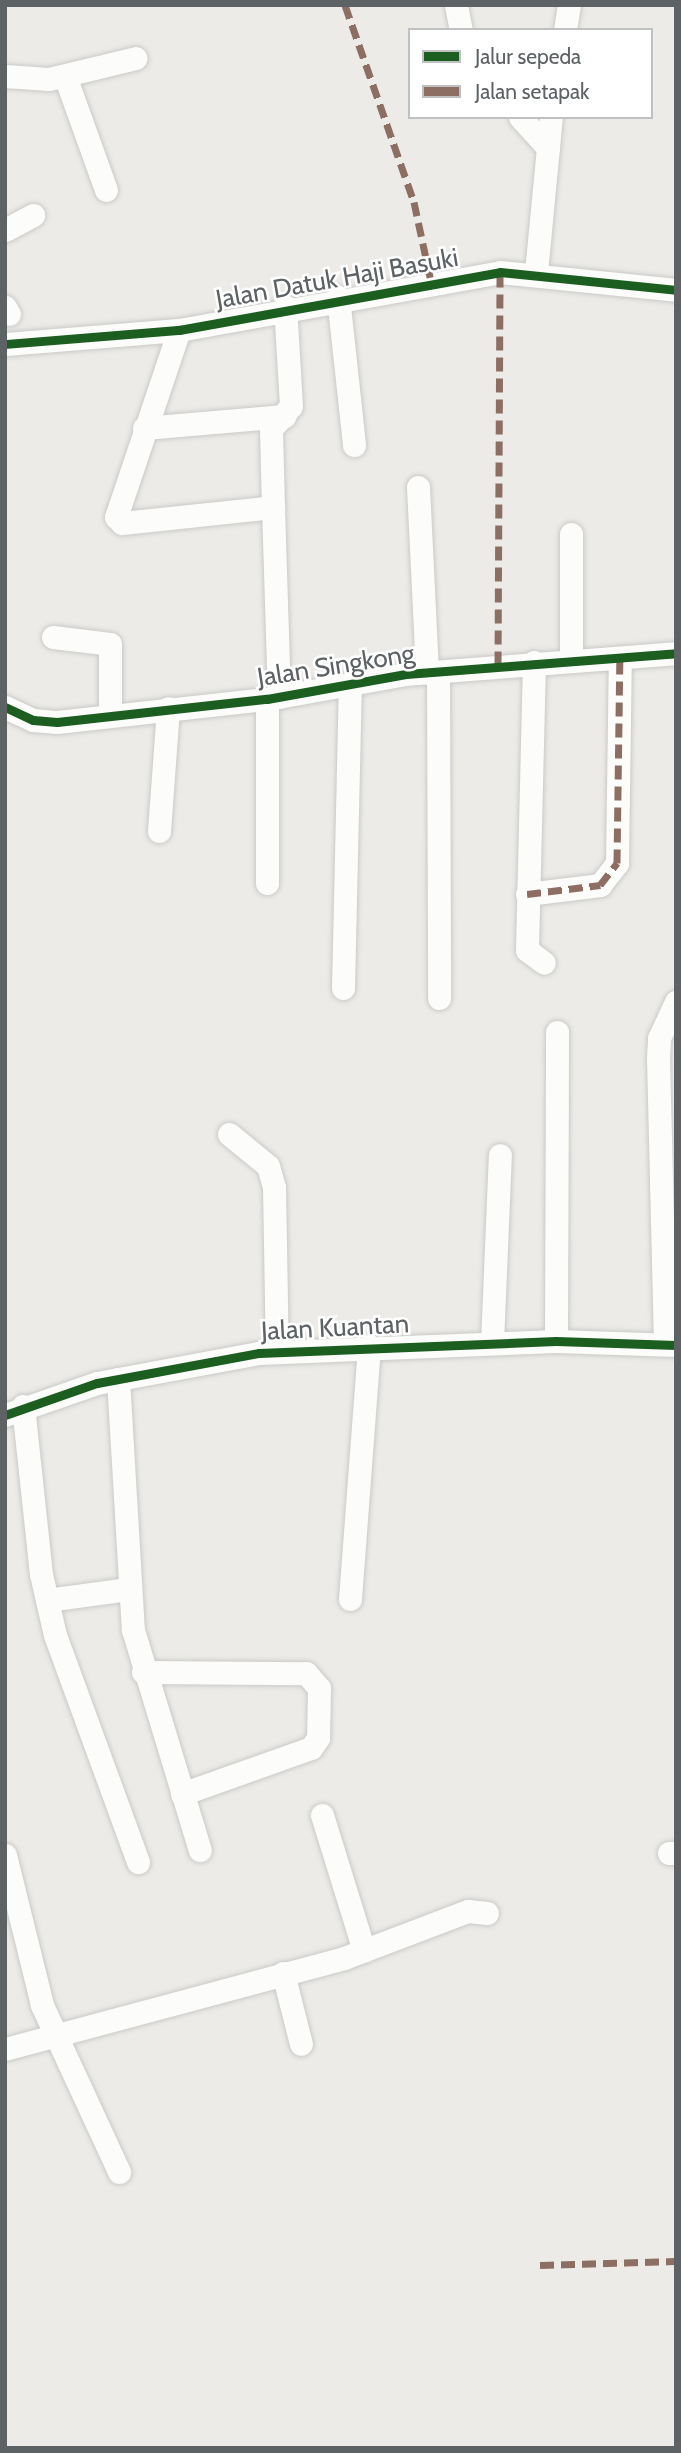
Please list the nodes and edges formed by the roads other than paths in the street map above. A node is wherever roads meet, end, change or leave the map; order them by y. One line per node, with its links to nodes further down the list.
1 (456, 5): 3 (street)
2 (569, 5): 4 (street)
3 (461, 28)
4 (565, 28)
5 (136, 58): 7 (street)
6 (5, 76): 7 (street)
7 (65, 76): 11 (street)
8 (522, 119): 10 (street)
9 (551, 119): 10 (street)
10 (548, 148): 14 (street)
11 (106, 190)
12 (33, 215): 13 (street)
13 (5, 230)
14 (536, 272): 15 (street, Jalan Datuk Haji Basuki); 16 (street, Jalan Datuk Haji Basuki)
15 (676, 290)
16 (338, 297): 17 (street, Jalan Datuk Haji Basuki); 22 (street)
17 (285, 306): 18 (street, Jalan Datuk Haji Basuki); 20 (street)
18 (179, 330): 19 (street, Jalan Datuk Haji Basuki); 21 (street)
19 (5, 344)
20 (284, 416): 21 (street); 24 (street)
21 (144, 428): 24 (street)
22 (354, 445)
23 (418, 487): 31 (street)
24 (273, 507): 33 (street)
25 (571, 534): 29 (street)
26 (53, 637): 36 (street)
27 (676, 653): 28 (street, Jalan Singkong)
28 (620, 658): 29 (street, Jalan Singkong); 39 (street)
29 (571, 660): 30 (street, Jalan Singkong)
30 (534, 662): 31 (street, Jalan Singkong); 39 (street)
31 (432, 673): 32 (street, Jalan Singkong); 42 (street)
32 (350, 684): 33 (street, Jalan Singkong); 41 (street)
33 (273, 698): 35 (street, Jalan Singkong); 38 (street)
34 (5, 706): 36 (street, Jalan Singkong)
35 (168, 708): 36 (street, Jalan Singkong); 37 (street)
36 (110, 715)
37 (159, 831)
38 (267, 883)
39 (527, 894): 40 (street)
40 (544, 962)
41 (344, 988)
42 (439, 998)
43 (676, 1002): 49 (street)
44 (557, 1032): 47 (street)
45 (229, 1134): 51 (street)
46 (500, 1155): 48 (street)
47 (556, 1341): 48 (street, Jalan Kuantan); 49 (street, Jalan Kuantan)
48 (492, 1343): 50 (street, Jalan Kuantan)
49 (670, 1345)
50 (369, 1346): 51 (street, Jalan Kuantan); 55 (street)
51 (276, 1352): 52 (street, Jalan Kuantan)
52 (118, 1379): 53 (street, Jalan Kuantan); 54 (street)
53 (14, 1410): 56 (street)
54 (128, 1590): 56 (street); 57 (street)
55 (350, 1599)
56 (47, 1600): 62 (street)
57 (143, 1672): 58 (street); 58 (street)
58 (182, 1794): 60 (street)
59 (322, 1815): 64 (street)
60 (200, 1850)
61 (5, 1856): 66 (street)
62 (138, 1862)
63 (487, 1913): 64 (street)
64 (364, 1951): 65 (street)
65 (283, 1973): 66 (street); 67 (street)
66 (58, 2032): 68 (street); 69 (street)
67 (301, 2044)
68 (5, 2049)
69 (119, 2172)

